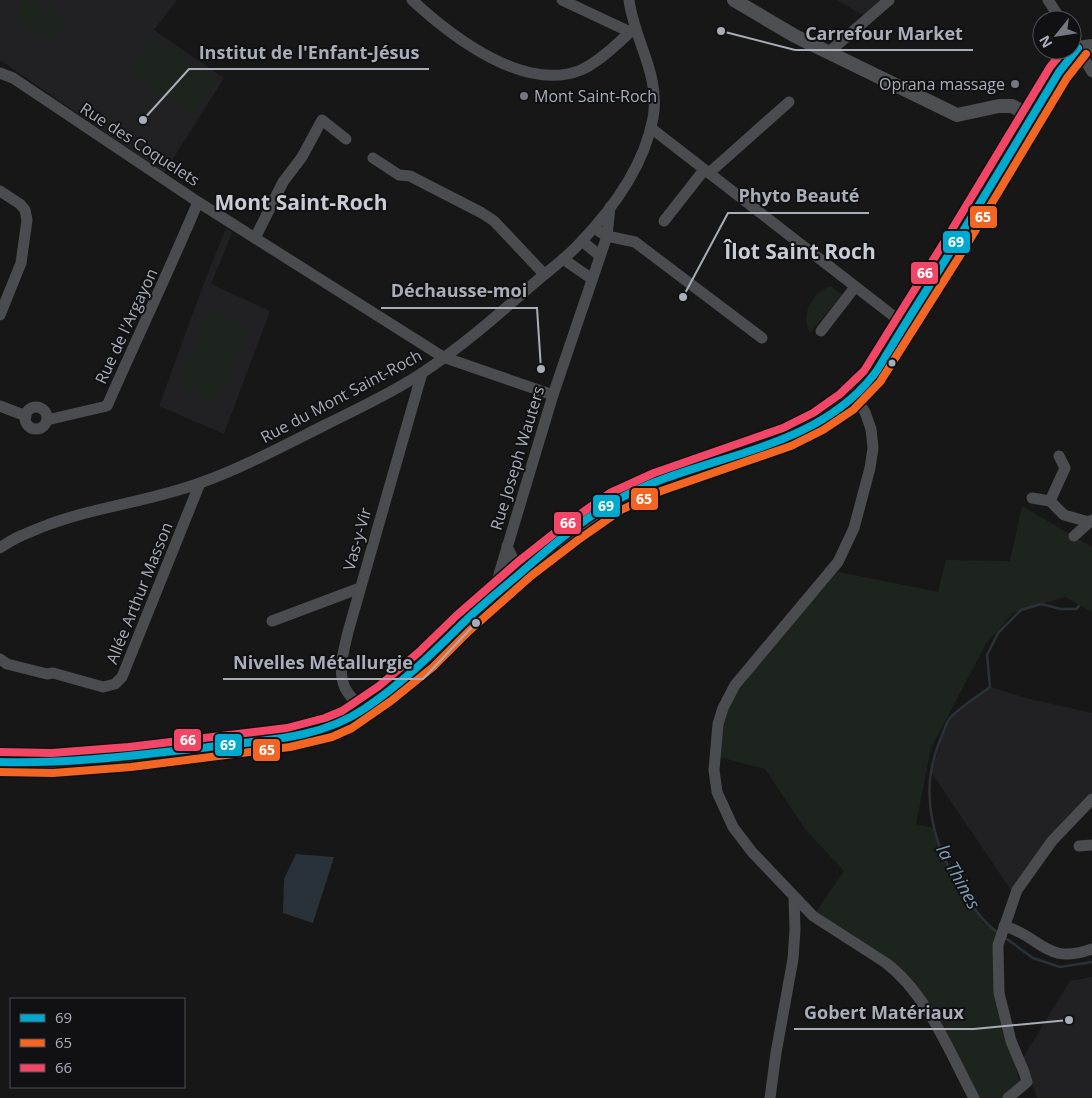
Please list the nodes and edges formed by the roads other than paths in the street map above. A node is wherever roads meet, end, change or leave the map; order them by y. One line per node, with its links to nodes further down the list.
1 (412, 0): 6 (street)
2 (562, 0): 6 (street)
3 (629, 0): 6 (street, Rue du Mont Saint-Roch)
4 (734, 0): 7 (main road)
5 (889, 0): 7 (street)
6 (633, 30): 14 (street, Rue du Mont Saint-Roch)
7 (830, 52): 13 (main road)
8 (1082, 55): 10 (street)
9 (1066, 60): 13 (main road)
10 (1092, 72)
11 (0, 74): 19 (street, Rue des Coquelets)
12 (789, 102): 17 (street)
13 (1033, 117): 32 (main road)
14 (651, 128): 17 (street); 20 (street, Rue du Mont Saint-Roch)
15 (346, 139): 24 (street)
16 (373, 158): 28 (street)
17 (706, 171): 21 (street); 30 (street)
18 (0, 191): 31 (street)
19 (198, 202): 24 (street, Rue des Coquelets); 39 (street, Rue de l'Argayon)
20 (613, 203): 22 (street, Rue du Mont Saint-Roch); 23 (street, Rue Joseph Wauters)
21 (664, 222)
22 (593, 228): 23 (street); 25 (street, Rue du Mont Saint-Roch)
23 (607, 236): 26 (street, Rue Joseph Wauters); 34 (street)
24 (254, 238): 35 (street, Rue des Coquelets)
25 (582, 241): 26 (street); 27 (street, Rue du Mont Saint-Roch)
26 (600, 256): 29 (street, Rue Joseph Wauters)
27 (563, 258): 28 (street, Rue du Mont Saint-Roch); 29 (street)
28 (544, 274): 35 (street, Rue du Mont Saint-Roch)
29 (592, 279): 38 (street, Rue Joseph Wauters)
30 (855, 287): 32 (street); 33 (street)
31 (0, 315)
32 (905, 325): 37 (main road)
33 (821, 331)
34 (762, 338)
35 (443, 357): 36 (street, Rue du Mont Saint-Roch); 38 (street, Rue des Coquelets)
36 (422, 373): 41 (street, Rue du Mont Saint-Roch); 49 (street, Vas-y-Vir)
37 (858, 392): 48 (main road); 58 (street)
38 (553, 395): 46 (street, Rue Joseph Wauters)
39 (0, 406)
40 (1058, 456): 43 (street)
41 (200, 483): 47 (street, Rue du Mont Saint-Roch); 52 (street, Allée Arthur Masson)
42 (1032, 498): 43 (street)
43 (1050, 501): 44 (street)
44 (1091, 521): 45 (street)
45 (1074, 536)
46 (507, 546): 48 (street, Rue Joseph Wauters); 50 (street, Rue Joseph Wauters)
47 (0, 548)
48 (527, 571): 50 (main road)
49 (360, 588): 51 (street); 53 (street, Vas-y-Vir)
50 (503, 592): 53 (main road)
51 (272, 621)
52 (0, 659)
53 (362, 710): 54 (main road)
54 (0, 762)
55 (1092, 799): 59 (street)
56 (1092, 844): 57 (street)
57 (1079, 846)
58 (794, 897): 61 (street); 62 (street)
59 (1004, 926): 60 (street); 63 (street)
60 (1092, 949)
61 (770, 1098)
62 (974, 1098)
63 (1008, 1098)

